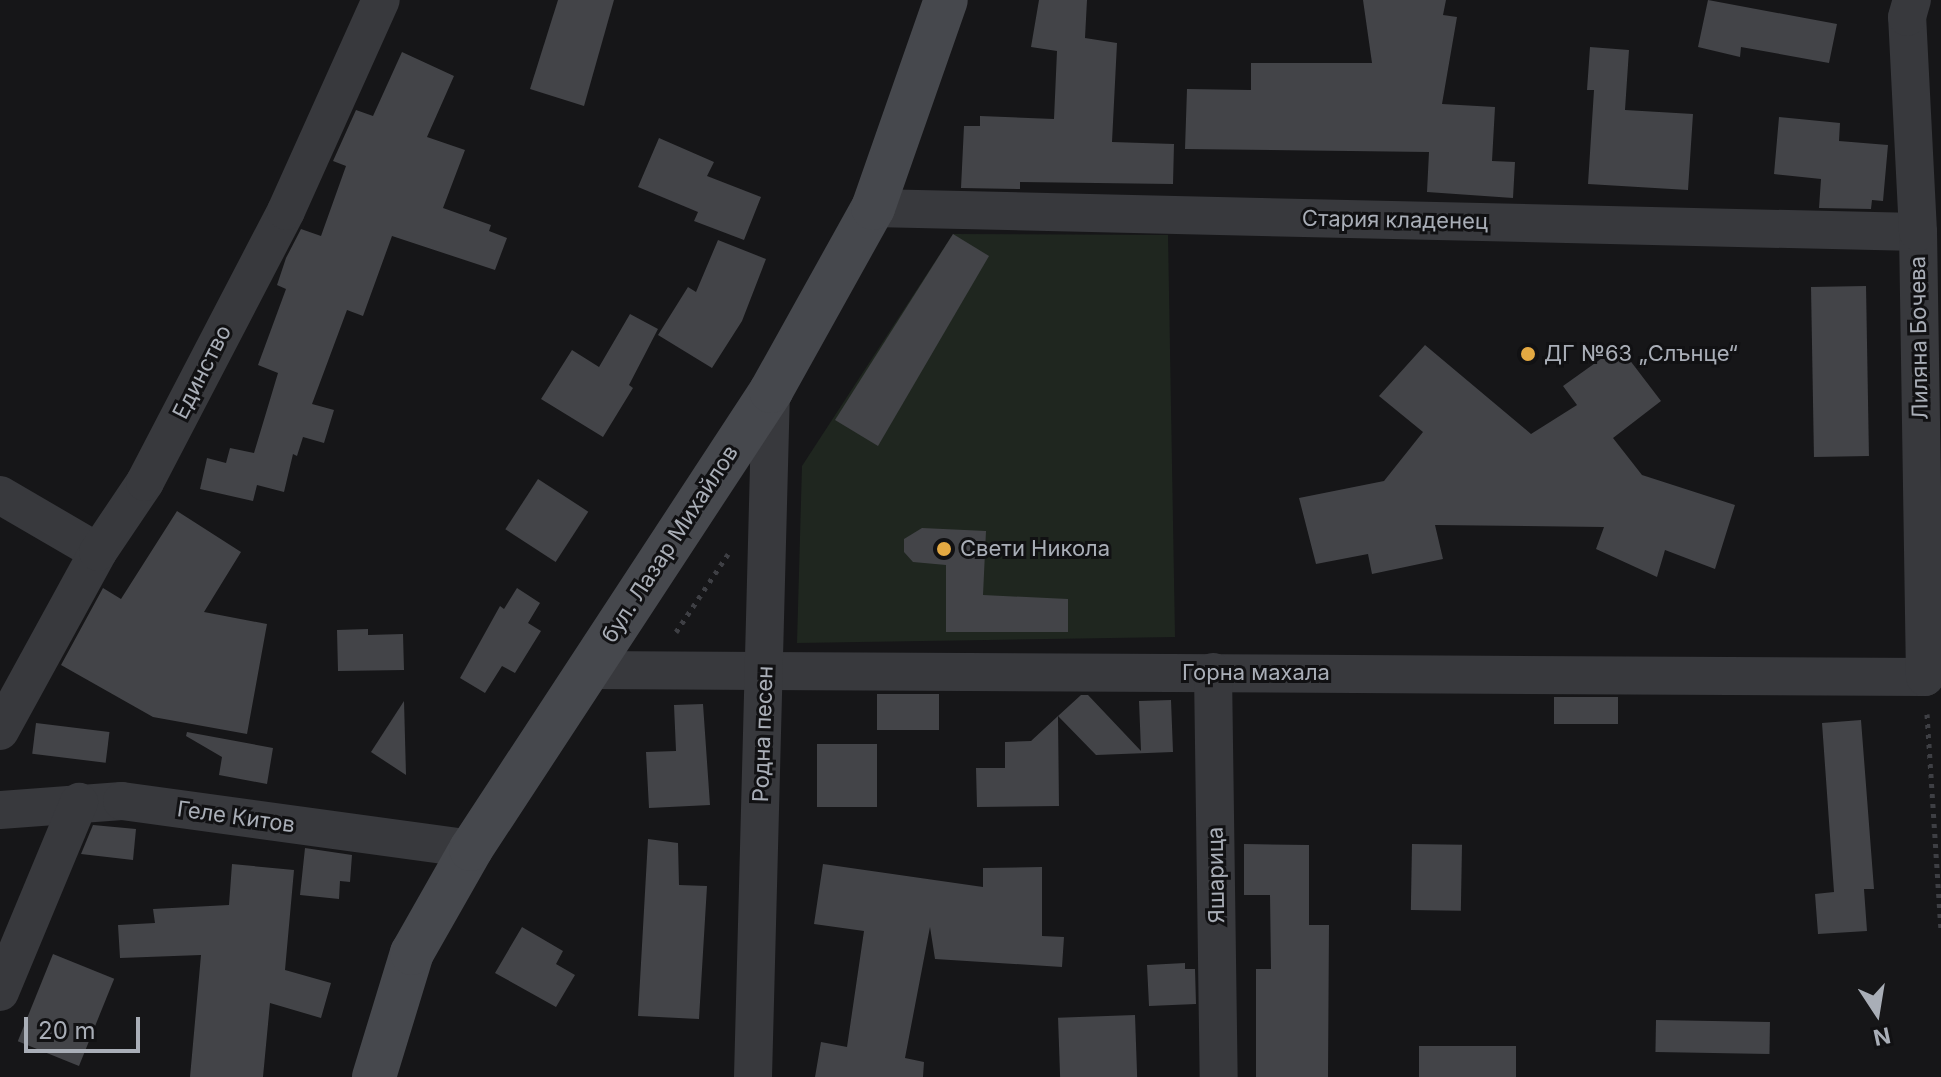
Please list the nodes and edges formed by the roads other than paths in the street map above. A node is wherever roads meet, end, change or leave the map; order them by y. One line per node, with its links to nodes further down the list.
1 (381, 0): 8 (street, Единство)
2 (946, 0): 4 (street, бул. Лазар Михайлов)
3 (1912, 0): 5 (street, Лиляна Бочева)
4 (873, 208): 5 (street, Стария кладенец); 6 (street, бул. Лазар Михайлов)
5 (1918, 232): 12 (street, Лиляна Бочева)
6 (771, 391): 9 (street, бул. Лазар Михайлов); 10 (street, Родна песен)
7 (0, 495): 8 (street)
8 (98, 552): 13 (street, Единство)
9 (587, 670): 10 (street, Горна махала); 16 (street, бул. Лазар Михайлов)
10 (765, 671): 11 (street, Горна махала); 19 (street, Родна песен)
11 (1213, 672): 12 (street, Горна махала); 20 (street, Яшарица)
12 (1925, 677)
13 (0, 731)
14 (79, 802): 15 (street, Геле Китов); 16 (street, Геле Китов); 17 (street)
15 (0, 810)
16 (471, 849): 18 (street, бул. Лазар Михайлов)
17 (0, 992)
18 (374, 1077)
19 (753, 1077)
20 (1219, 1077)

